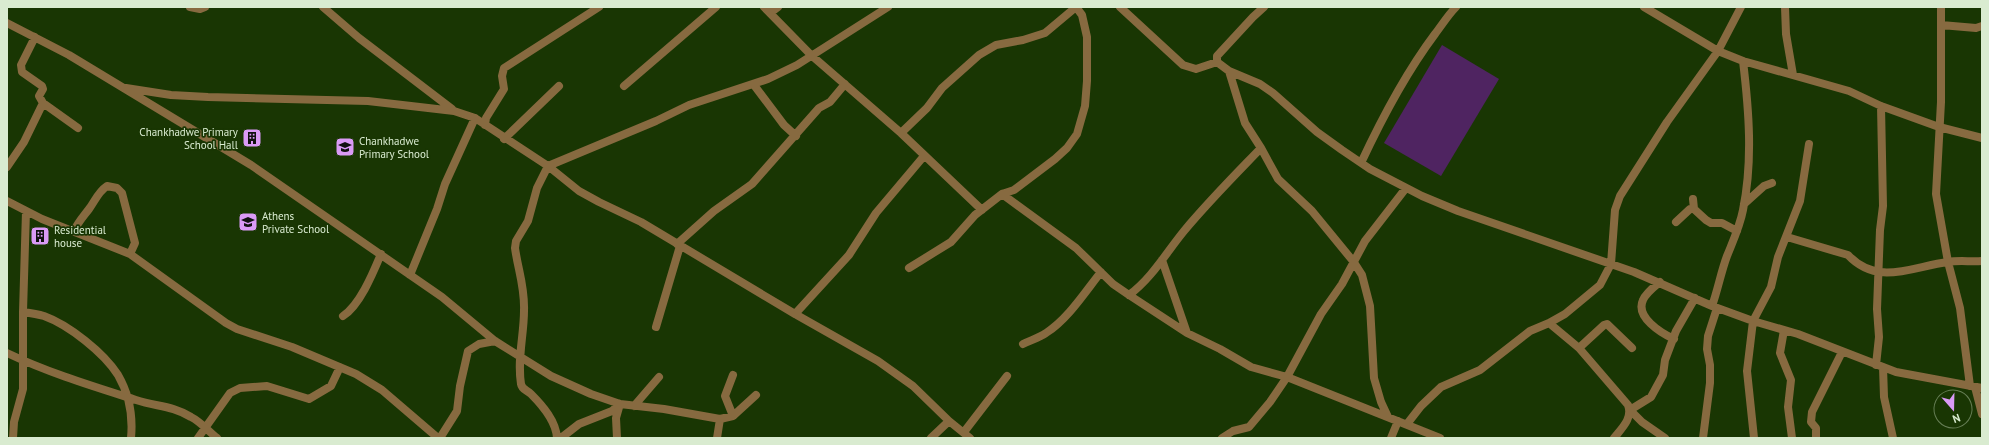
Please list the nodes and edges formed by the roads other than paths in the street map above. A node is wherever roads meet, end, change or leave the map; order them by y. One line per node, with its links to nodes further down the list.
1 (190, 7): 2 (street)
2 (205, 7)
3 (323, 7): 36 (street)
4 (599, 7): 38 (street)
5 (716, 7): 32 (street)
6 (778, 7): 17 (street)
7 (888, 7): 24 (street)
8 (1076, 7): 41 (street); 53 (street)
9 (1120, 7): 26 (street)
10 (1256, 7): 18 (street)
11 (1264, 7): 18 (street)
12 (1456, 7): 48 (street)
13 (1644, 7): 23 (street)
14 (1741, 7): 23 (street)
15 (1785, 7): 28 (street)
16 (1940, 7): 20 (street)
17 (767, 10): 24 (street)
18 (1252, 16): 26 (street)
19 (7, 22): 22 (street)
20 (1941, 25): 21 (street); 39 (street)
21 (1982, 26)
22 (35, 37): 33 (street); 34 (street)
23 (1718, 51): 25 (street); 71 (street)
24 (811, 55): 29 (street); 30 (street)
25 (1743, 61): 28 (street); 56 (street)
26 (1217, 62): 27 (street)
27 (1229, 71): 46 (street); 48 (street)
28 (1793, 75): 35 (street)
29 (845, 84): 41 (street); 42 (street)
30 (754, 85): 42 (street); 49 (street)
31 (559, 86): 44 (street)
32 (624, 86)
33 (126, 88): 36 (street); 66 (street)
34 (43, 103): 40 (street); 50 (street)
35 (1882, 106): 39 (street); 74 (street)
36 (454, 111): 37 (street)
37 (475, 118): 38 (street); 75 (street)
38 (485, 125): 44 (street)
39 (1939, 126): 43 (street); 70 (street)
40 (78, 128)
41 (901, 133): 47 (street)
42 (796, 136): 64 (street)
43 (1982, 138)
44 (504, 139): 49 (street)
45 (1809, 144): 63 (street)
46 (1261, 148): 67 (street); 68 (street)
47 (924, 156): 58 (street); 81 (street)
48 (1361, 163): 52 (street)
49 (548, 166): 64 (street); 95 (street)
50 (7, 167)
51 (1772, 183): 56 (street)
52 (1406, 188): 68 (street); 71 (street)
53 (1002, 194): 58 (street); 73 (street)
54 (1693, 199): 57 (street)
55 (7, 201): 59 (street)
56 (1744, 204): 62 (street)
57 (1694, 209): 60 (street); 62 (street)
58 (982, 210): 72 (street)
59 (26, 212): 61 (street); 80 (street)
60 (1676, 222)
61 (74, 231): 65 (street); 65 (street)
62 (1737, 231): 79 (street)
63 (1787, 237): 74 (street); 83 (street)
64 (678, 245): 81 (street); 85 (street)
65 (130, 254): 98 (street)
66 (381, 254): 75 (street); 82 (street)
67 (1162, 260): 77 (street); 87 (street)
68 (1353, 261): 101 (street); 111 (street)
69 (1982, 261): 70 (street)
70 (1948, 262): 74 (street); 103 (street)
71 (1611, 264): 76 (street); 84 (street)
72 (909, 268)
73 (1101, 272): 77 (street); 90 (street)
74 (1879, 272): 97 (street)
75 (410, 275): 89 (street)
76 (1660, 282): 78 (street); 88 (street)
77 (1129, 295): 87 (street)
78 (1695, 298): 79 (street); 88 (street)
79 (1715, 307): 83 (street); 134 (street)
80 (23, 312): 96 (street); 105 (street)
81 (795, 314): 113 (street)
82 (343, 316)
83 (1753, 321): 86 (street); 135 (street)
84 (1549, 323): 91 (street); 115 (street)
85 (656, 327)
86 (1784, 330): 93 (street); 136 (street)
87 (1187, 332): 101 (street)
88 (1674, 339): 108 (street)
89 (495, 341): 95 (street); 122 (street)
90 (1023, 344)
91 (1579, 348): 92 (street); 108 (street)
92 (1632, 348)
93 (1842, 352): 97 (street); 137 (street)
94 (7, 353): 96 (street)
95 (520, 356): 106 (street); 123 (street)
96 (23, 361): 105 (street); 118 (street)
97 (1879, 366): 103 (street); 138 (street)
98 (340, 367): 116 (street); 122 (street)
99 (733, 375): 110 (street)
100 (1007, 376): 117 (street)
101 (1287, 376): 111 (street); 129 (street)
102 (659, 377): 107 (street)
103 (1976, 387): 109 (street)
104 (756, 395): 110 (street)
105 (126, 397): 116 (street); 119 (street)
106 (620, 404): 107 (street); 124 (street); 125 (street)
107 (634, 406): 112 (street)
108 (1630, 410): 132 (street); 133 (street)
109 (1982, 414)
110 (733, 416): 112 (street)
111 (1388, 417): 114 (street)
112 (720, 420): 126 (street)
113 (949, 421): 117 (street); 127 (street)
114 (1398, 421): 115 (street); 130 (street)
115 (1407, 424): 131 (street)
116 (206, 430): 120 (street); 121 (street)
117 (964, 432): 128 (street)
118 (13, 438)
119 (131, 438)
120 (198, 438)
121 (217, 438)
122 (439, 438)
123 (557, 438)
124 (562, 438)
125 (617, 438)
126 (717, 438)
127 (931, 438)
128 (970, 438)
129 (1222, 438)
130 (1391, 438)
131 (1440, 438)
132 (1614, 438)
133 (1665, 438)
134 (1703, 438)
135 (1754, 438)
136 (1792, 438)
137 (1816, 438)
138 (1893, 438)

